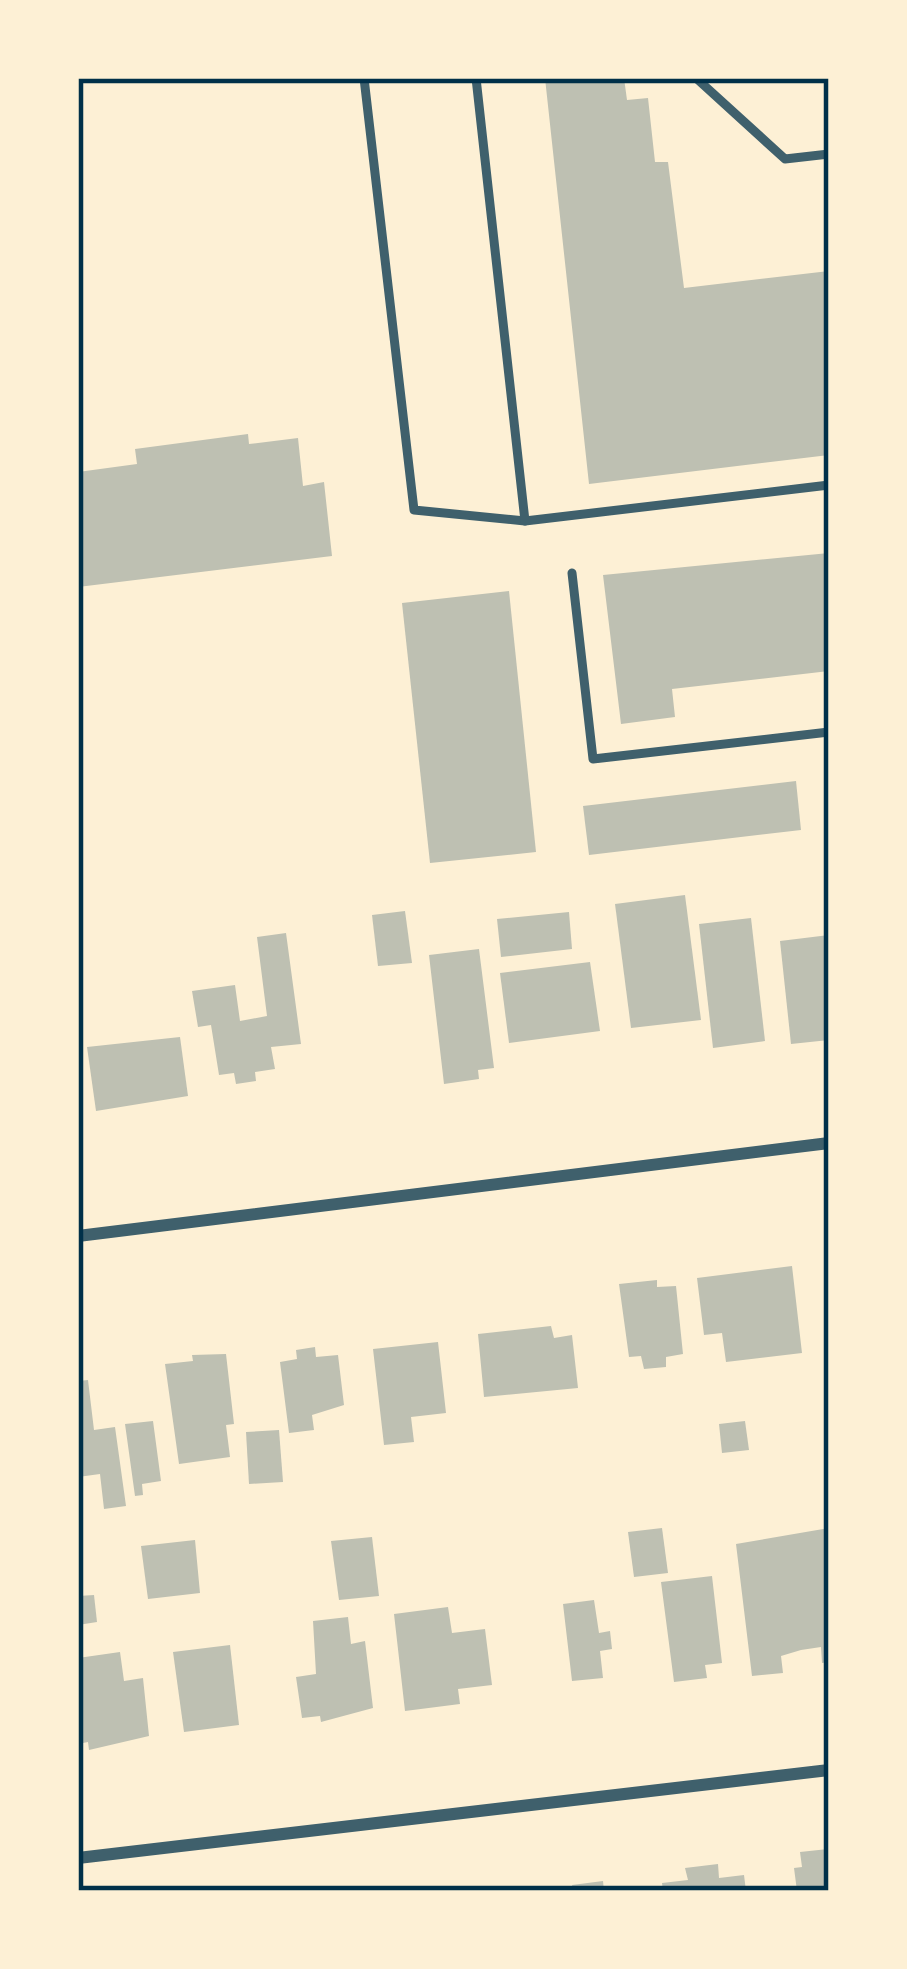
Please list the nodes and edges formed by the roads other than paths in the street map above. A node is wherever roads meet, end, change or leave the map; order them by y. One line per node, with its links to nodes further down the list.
1 (364, 78): 6 (lane)
2 (476, 78): 6 (lane)
3 (696, 78): 4 (lane)
4 (829, 154)
5 (829, 485): 6 (lane)
6 (525, 521)
7 (572, 573): 8 (lane)
8 (829, 732)
9 (829, 1142): 10 (street)
10 (78, 1236)
11 (829, 1769): 12 (street)
12 (78, 1858)

